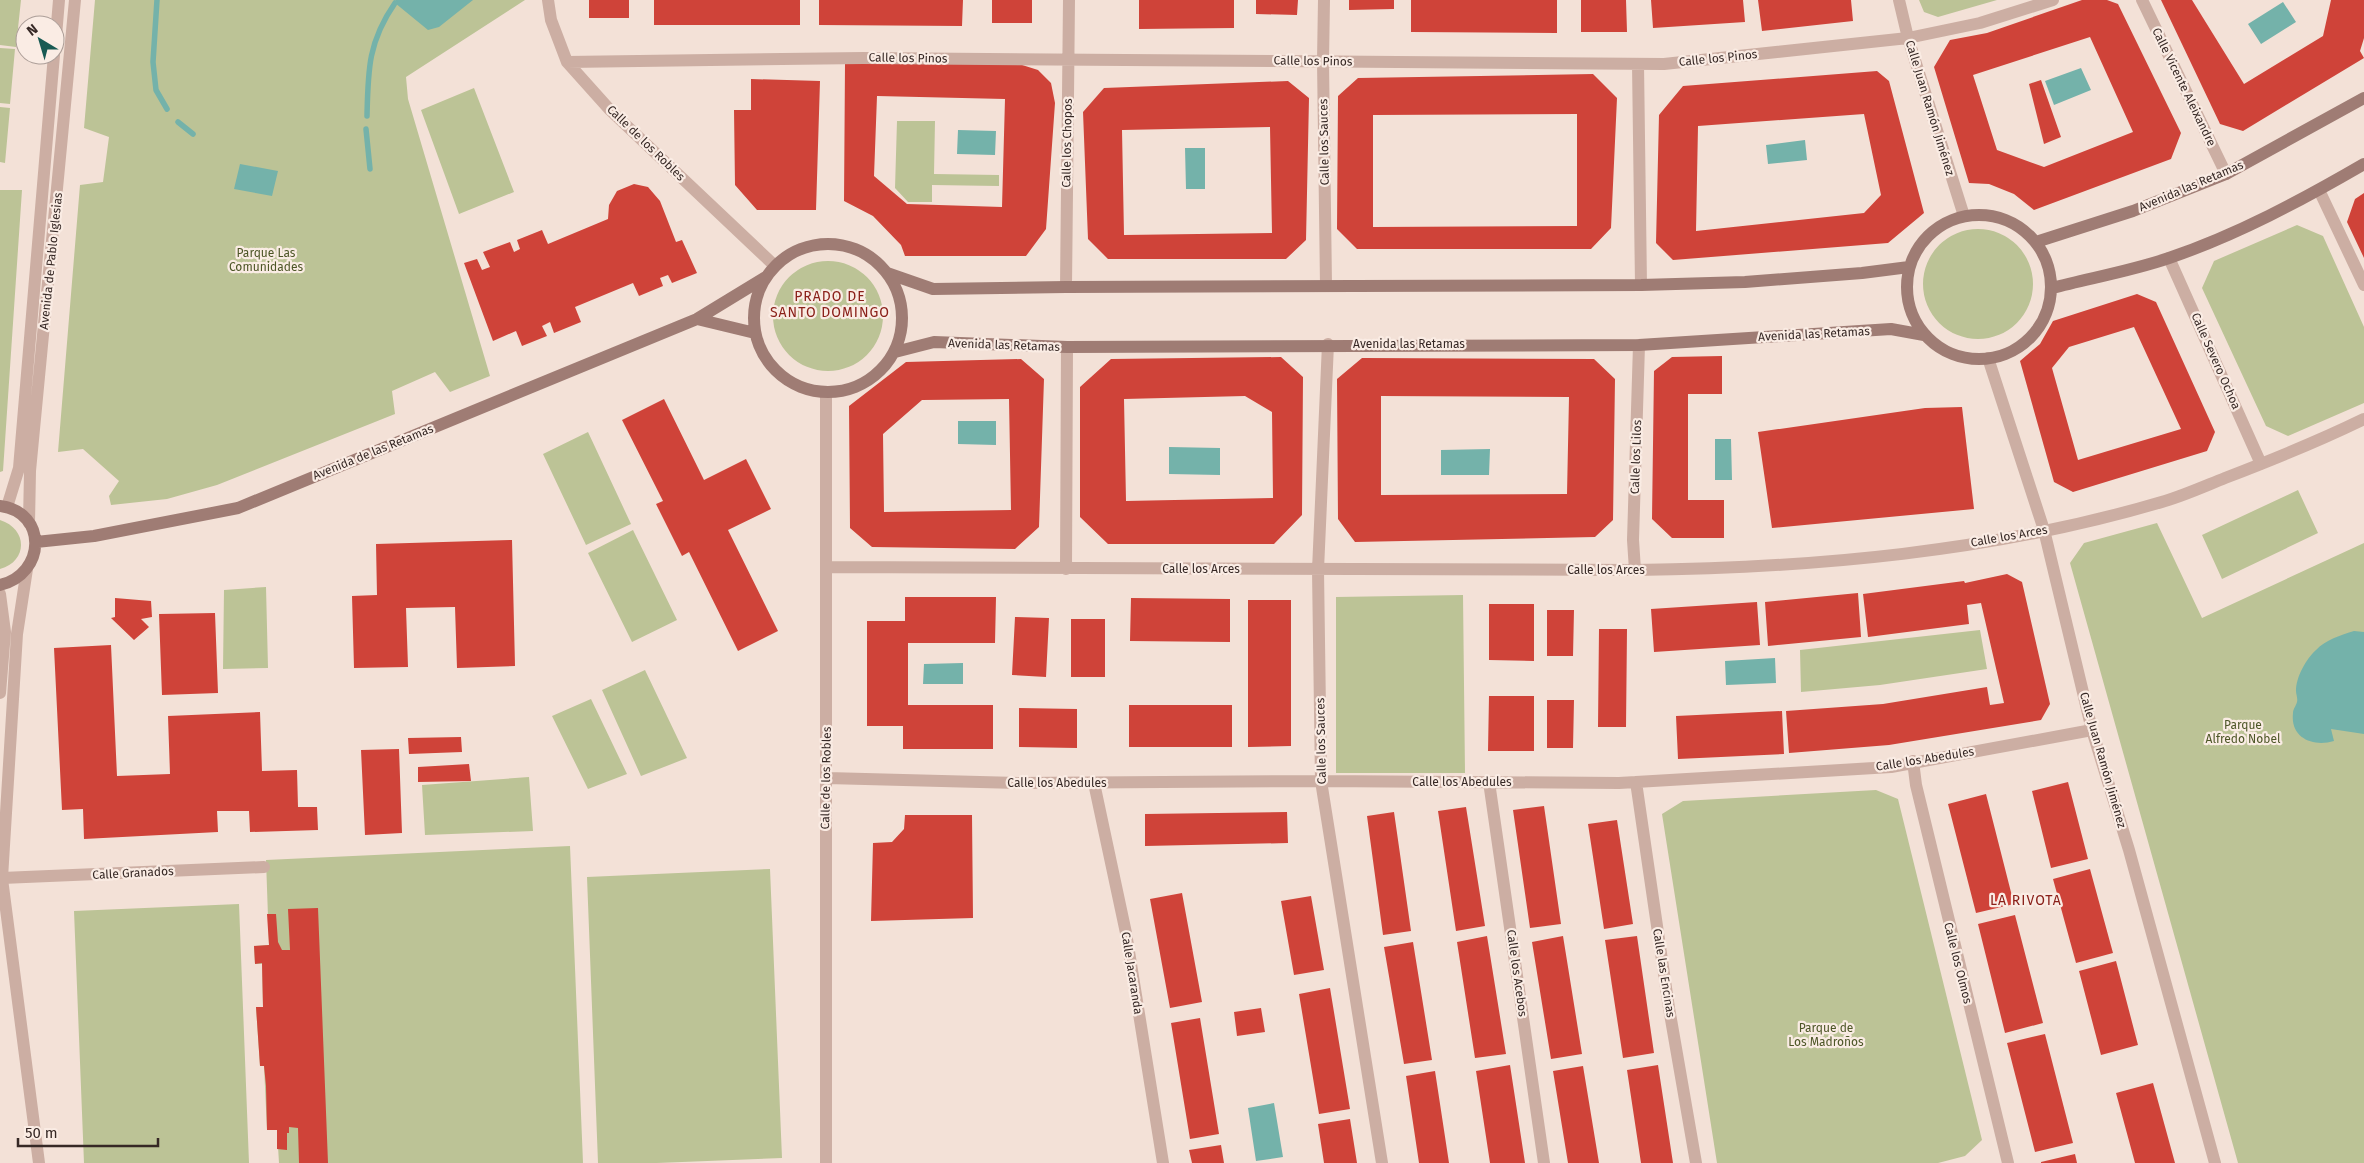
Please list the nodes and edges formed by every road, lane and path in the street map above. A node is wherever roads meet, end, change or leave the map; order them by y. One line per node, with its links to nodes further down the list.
1 (59, 0): 9 (street)
2 (75, 0): 44 (street, Avenida de Pablo Iglesias)
3 (548, 0): 13 (street, Calle de los Robles)
4 (1069, 0): 11 (street, Calle los Chopos)
5 (1324, 0): 12 (street, Calle los Sauces)
6 (1899, 0): 10 (street, Calle Juan Ramón Jiménez)
7 (2053, 0): 10 (street, Calle los Pinos)
8 (2142, 0): 18 (street, Calle Vicente Aleixandre)
9 (58, 15)
10 (1908, 38): 14 (street, Calle los Pinos); 20 (street, Calle Juan Ramón Jiménez)
11 (1068, 60): 12 (street, Calle los Pinos); 13 (street, Calle los Pinos); 30 (street, Calle los Chopos)
12 (1323, 61): 14 (street, Calle los Pinos); 27 (street, Calle los Sauces)
13 (567, 62): 23 (street, Calle de los Robles)
14 (1638, 64): 28 (street)
15 (53, 65): 43 (street, Avenida de Pablo Iglesias)
16 (2364, 98): 18 (street, Avenida las Retamas)
17 (2364, 164): 19 (street)
18 (2226, 174): 21 (street, Avenida las Retamas)
19 (2319, 190): 22 (street); 29 (street)
20 (1964, 216): 21 (street); 24 (street)
21 (2036, 242): 31 (street)
22 (2169, 258): 31 (street); 42 (street, Calle Severo Ochoa)
23 (775, 266): 25 (street); 26 (street)
24 (1909, 267): 28 (street); 34 (street)
25 (887, 273): 30 (street); 38 (street)
26 (766, 277): 32 (street, Avenida de las Retamas); 33 (street)
27 (1326, 285): 28 (street); 30 (street)
28 (1641, 285)
29 (2364, 285)
30 (1066, 287)
31 (2052, 288): 39 (street)
32 (698, 319): 33 (street); 46 (street, Avenida de las Retamas)
33 (755, 333): 40 (street)
34 (1924, 335): 36 (street, Avenida las Retamas); 39 (street)
35 (1328, 344): 36 (street, Avenida las Retamas); 37 (street, Avenida las Retamas); 50 (street, Calle los Sauces)
36 (1639, 344): 51 (street, Calle los Lilos)
37 (1067, 347): 38 (street, Avenida las Retamas); 49 (street)
38 (895, 352): 40 (street)
39 (1988, 358): 45 (street, Calle Juan Ramón Jiménez)
40 (826, 393): 47 (street, Calle de los Robles)
41 (2364, 419): 42 (street, Calle los Arces)
42 (2261, 464): 45 (street, Calle los Arces)
43 (4, 506): 44 (street)
44 (29, 523): 46 (street)
45 (2044, 530): 51 (street, Calle los Arces); 55 (street, Calle Juan Ramón Jiménez)
46 (36, 542): 48 (street)
47 (826, 567): 49 (street, Calle los Arces); 57 (street, Calle de los Robles)
48 (28, 569): 52 (street); 64 (street)
49 (1066, 569): 50 (street, Calle los Arces)
50 (1318, 570): 51 (street, Calle los Arces); 58 (street, Calle los Sauces)
51 (1635, 570)
52 (0, 585)
53 (0, 594): 54 (street)
54 (0, 693)
55 (2092, 730): 56 (street, Calle los Abedules); 72 (street, Calle Juan Ramón Jiménez)
56 (1913, 761): 60 (street, Calle los Abedules); 71 (street, Calle los Olmos)
57 (828, 778): 61 (street, Calle los Abedules); 66 (street, Calle de los Robles)
58 (1321, 781): 59 (street, Calle los Abedules); 61 (street, Calle los Abedules); 68 (street, Calle los Sauces)
59 (1489, 782): 60 (street, Calle los Abedules); 69 (street, Calle los Acebos)
60 (1636, 782): 70 (street, Calle las Encinas)
61 (1094, 783): 67 (street, Calle Jacaranda)
62 (0, 863): 64 (street)
63 (264, 867): 64 (street, Calle Granados)
64 (2, 878): 65 (street)
65 (39, 1163)
66 (826, 1163)
67 (1163, 1163)
68 (1382, 1163)
69 (1544, 1163)
70 (1696, 1163)
71 (2008, 1163)
72 (2215, 1163)

